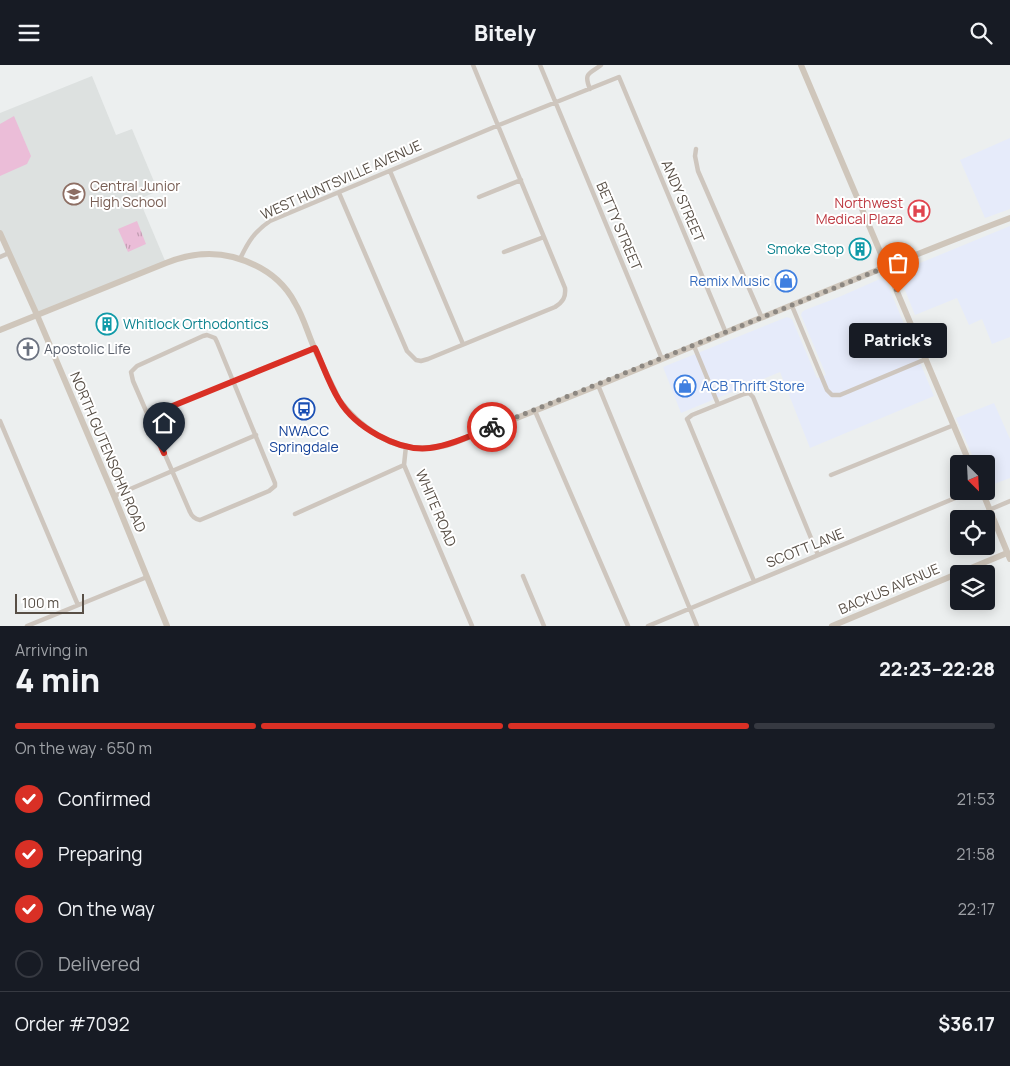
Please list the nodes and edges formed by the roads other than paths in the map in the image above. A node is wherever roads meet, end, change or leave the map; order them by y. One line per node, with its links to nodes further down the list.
1 (474, 65): 8 (street)
2 (540, 65): 7 (street, BETTY STREET)
3 (601, 65): 6 (street)
4 (801, 65): 21 (main road)
5 (619, 77): 6 (street, WEST HUNTSVILLE AVENUE); 26 (street, ANDY STREET)
6 (590, 89): 7 (street, WEST HUNTSVILLE AVENUE)
7 (556, 102): 8 (street, WEST HUNTSVILLE AVENUE); 30 (street, BETTY STREET)
8 (499, 125): 10 (street, WEST HUNTSVILLE AVENUE); 11 (street)
9 (696, 149): 24 (street)
10 (390, 171): 12 (street, WEST HUNTSVILLE AVENUE); 27 (street)
11 (521, 180): 13 (street); 16 (street)
12 (339, 193): 20 (street, WEST HUNTSVILLE AVENUE); 27 (street)
13 (479, 197)
14 (1010, 218): 21 (main road)
15 (0, 233): 18 (main road, NORTH GUTENSOHN ROAD)
16 (544, 237): 17 (street); 27 (street)
17 (504, 252)
18 (9, 253): 19 (street); 23 (main road, NORTH GUTENSOHN ROAD)
19 (0, 257)
20 (240, 259): 23 (main road); 29 (main road)
21 (886, 267): 22 (main road); 31 (main road)
22 (792, 306): 24 (main road); 31 (street)
23 (37, 315): 25 (main road); 45 (main road, NORTH GUTENSOHN ROAD)
24 (762, 318): 26 (main road)
25 (0, 330)
26 (726, 333): 28 (main road)
27 (463, 344)
28 (694, 346): 30 (main road); 34 (street)
29 (315, 348): 32 (street); 40 (main road)
30 (662, 359): 33 (main road)
31 (926, 359): 38 (main road)
32 (234, 381): 36 (street); 36 (street); 39 (street)
33 (598, 385): 35 (main road); 58 (street)
34 (718, 404): 52 (street); 56 (street)
35 (536, 411): 40 (main road); 63 (street)
36 (148, 416): 43 (street)
37 (0, 421): 57 (street)
38 (954, 425): 41 (main road); 44 (street)
39 (256, 435): 43 (street); 43 (street)
40 (406, 446): 42 (street, WHITE ROAD)
41 (966, 455)
42 (404, 465): 50 (street); 61 (street, WHITE ROAD)
43 (172, 471): 45 (street)
44 (831, 475)
45 (114, 496): 55 (main road, NORTH GUTENSOHN ROAD)
46 (950, 500): 52 (street, SCOTT LANE)
47 (985, 500): 49 (main road)
48 (1010, 501): 49 (street)
49 (989, 510)
50 (295, 514)
51 (995, 524): 53 (main road)
52 (818, 555): 56 (street, SCOTT LANE)
53 (1009, 555): 66 (main road, BACKUS AVENUE)
54 (523, 576): 62 (street)
55 (147, 577): 57 (street); 60 (main road, NORTH GUTENSOHN ROAD)
56 (754, 581): 58 (street, SCOTT LANE)
57 (78, 605): 59 (street)
58 (690, 608): 64 (street, SCOTT LANE); 65 (street)
59 (27, 626)
60 (168, 626)
61 (472, 626)
62 (544, 626)
63 (628, 626)
64 (648, 626)
65 (698, 626)
66 (832, 626)

